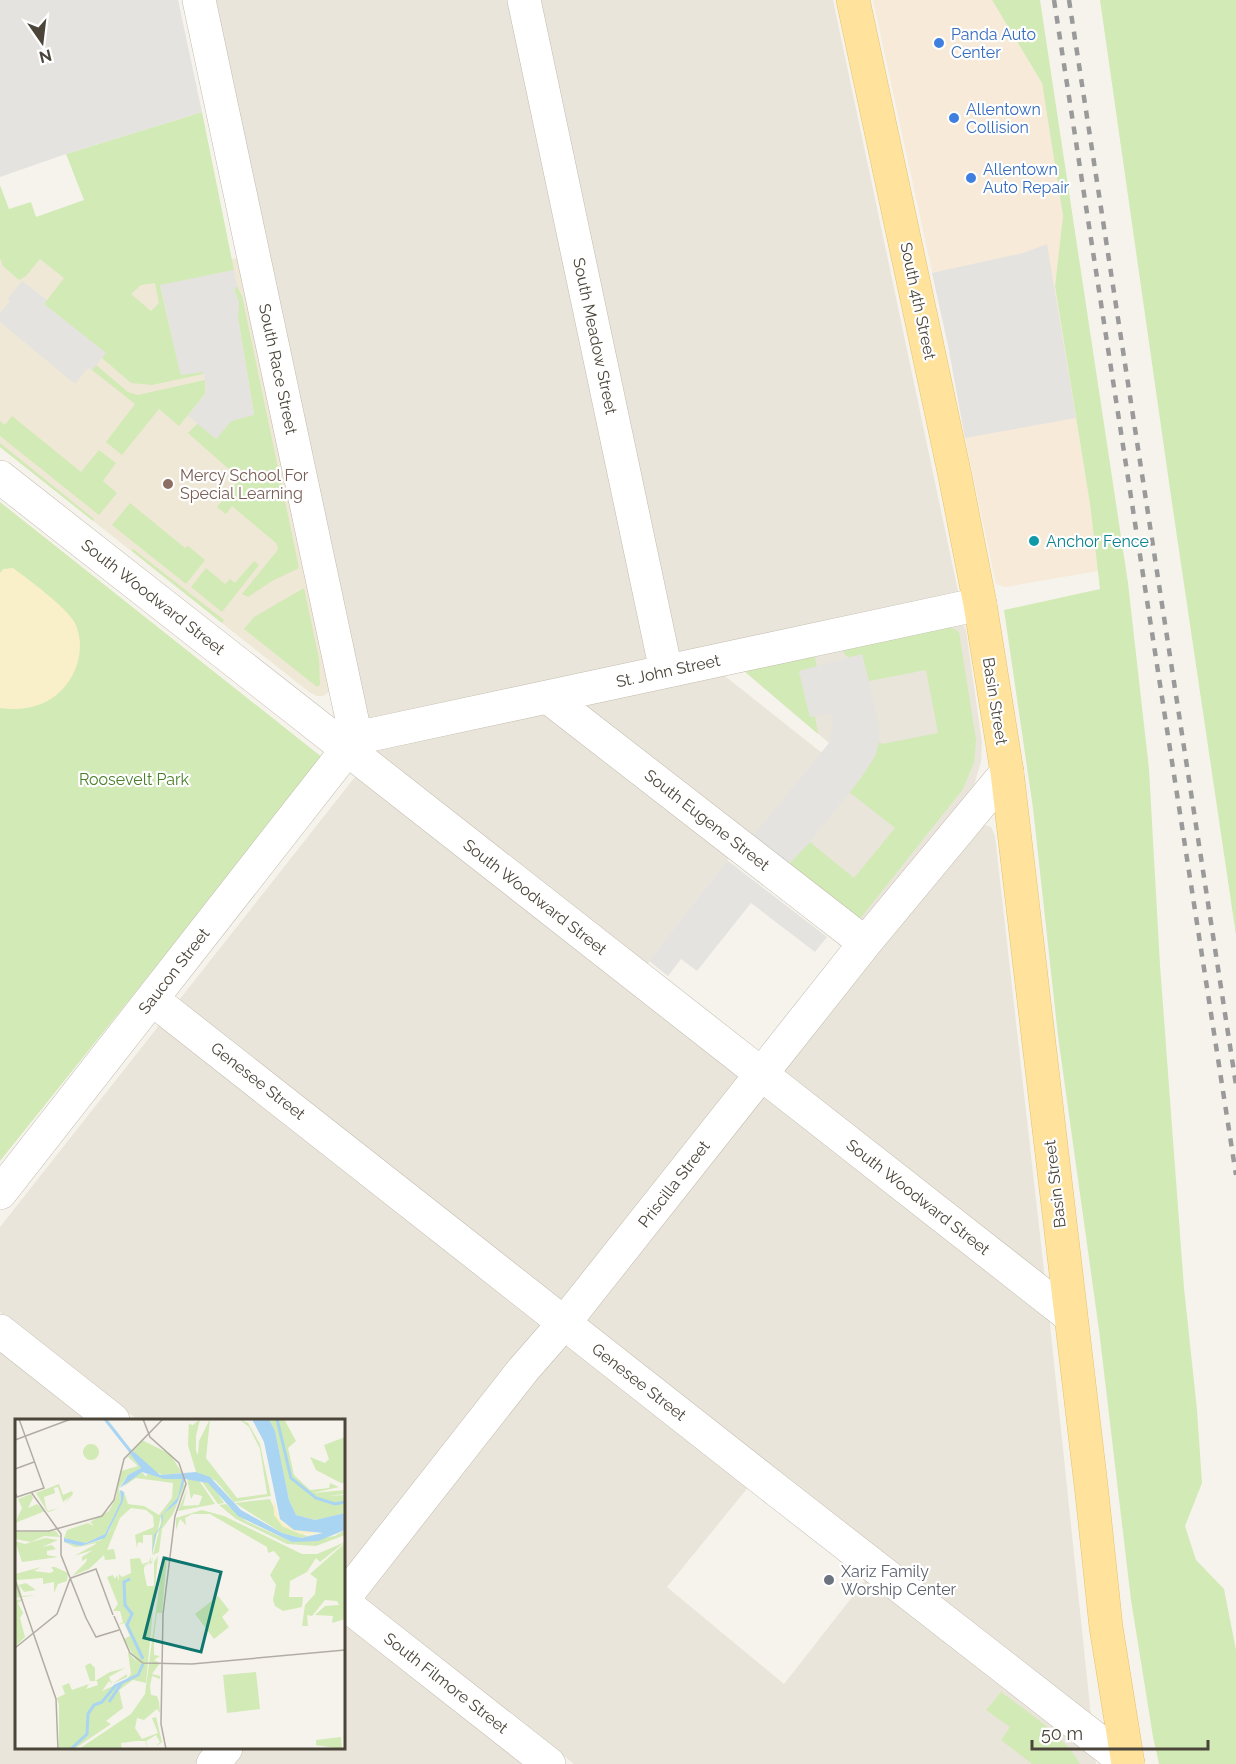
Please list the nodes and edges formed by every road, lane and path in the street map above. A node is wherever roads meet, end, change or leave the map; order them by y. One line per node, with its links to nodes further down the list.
1 (199, 0): 8 (street, South Race Street)
2 (524, 0): 6 (street, South Meadow Street)
3 (853, 0): 5 (main road, South 4th Street)
4 (0, 477): 8 (street, South Woodward Street)
5 (980, 603): 6 (street, St. John Street); 9 (main road, Basin Street)
6 (666, 671): 7 (street, St. John Street)
7 (548, 696): 8 (street, St. John Street); 10 (street, South Eugene Street)
8 (352, 744): 11 (street, Saucon Street); 12 (street, South Woodward Street)
9 (1007, 772): 10 (street, Priscilla Street); 14 (main road, Basin Street)
10 (865, 943): 12 (street, Priscilla Street)
11 (152, 999): 13 (street, Saucon Street); 15 (street, Genesee Street)
12 (761, 1074): 14 (street, South Woodward Street); 15 (street, Priscilla Street)
13 (0, 1193)
14 (1070, 1316): 23 (main road, Basin Street)
15 (564, 1323): 18 (street, Priscilla Street); 23 (street, Genesee Street)
16 (0, 1331): 17 (street)
17 (112, 1419)
18 (345, 1599)
19 (345, 1601): 22 (street, South Filmore Street)
20 (225, 1749): 21 (street)
21 (213, 1764)
22 (549, 1764)
23 (1128, 1764)

